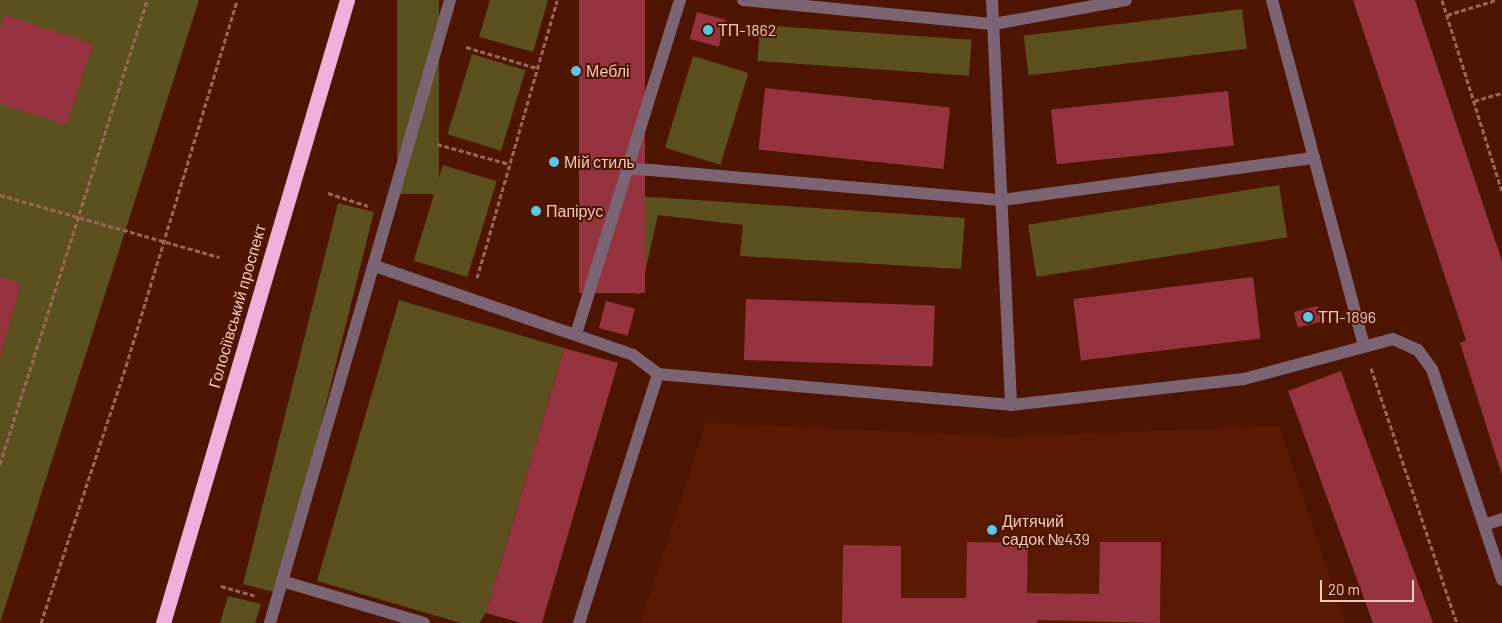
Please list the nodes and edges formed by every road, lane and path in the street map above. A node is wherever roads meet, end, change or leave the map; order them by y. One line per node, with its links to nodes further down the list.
1 (147, 0): 29 (path)
2 (237, 0): 30 (path)
3 (347, 0): 46 (highway, Голосіївський проспект)
4 (450, 0): 28 (street)
5 (557, 0): 16 (path)
6 (680, 0): 22 (street)
7 (743, 0): 14 (street)
8 (992, 0): 14 (street)
9 (1126, 0): 14 (street)
10 (1272, 0): 20 (street)
11 (1442, 0): 13 (path)
12 (1496, 0): 13 (path)
13 (1447, 15): 18 (path)
14 (994, 24): 27 (street)
15 (466, 47): 16 (path)
16 (537, 68): 21 (path)
17 (1502, 92): 18 (path)
18 (1474, 102): 23 (path)
19 (438, 144): 21 (path)
20 (1314, 158): 27 (street); 35 (street)
21 (509, 164): 33 (path)
22 (627, 168): 27 (street); 34 (street)
23 (1501, 185): 24 (path)
24 (1502, 191)
25 (328, 193): 28 (path)
26 (0, 195): 29 (path)
27 (1002, 200): 37 (street)
28 (388, 212): 32 (street)
29 (78, 217): 30 (path); 38 (path)
30 (164, 242): 31 (path); 45 (path)
31 (219, 258)
32 (375, 266): 33 (street); 42 (street)
33 (470, 300): 34 (street)
34 (576, 334): 36 (street)
35 (1364, 346): 37 (street); 40 (street); 50 (path)
36 (658, 374): 37 (street); 49 (street)
37 (1011, 405)
38 (0, 464)
39 (1502, 519): 40 (street)
40 (1484, 525): 41 (street)
41 (1502, 580)
42 (282, 581): 44 (street); 48 (street)
43 (222, 586): 44 (path)
44 (276, 602): 47 (street)
45 (41, 623)
46 (163, 623)
47 (270, 623)
48 (424, 623)
49 (579, 623)
50 (1458, 623)

